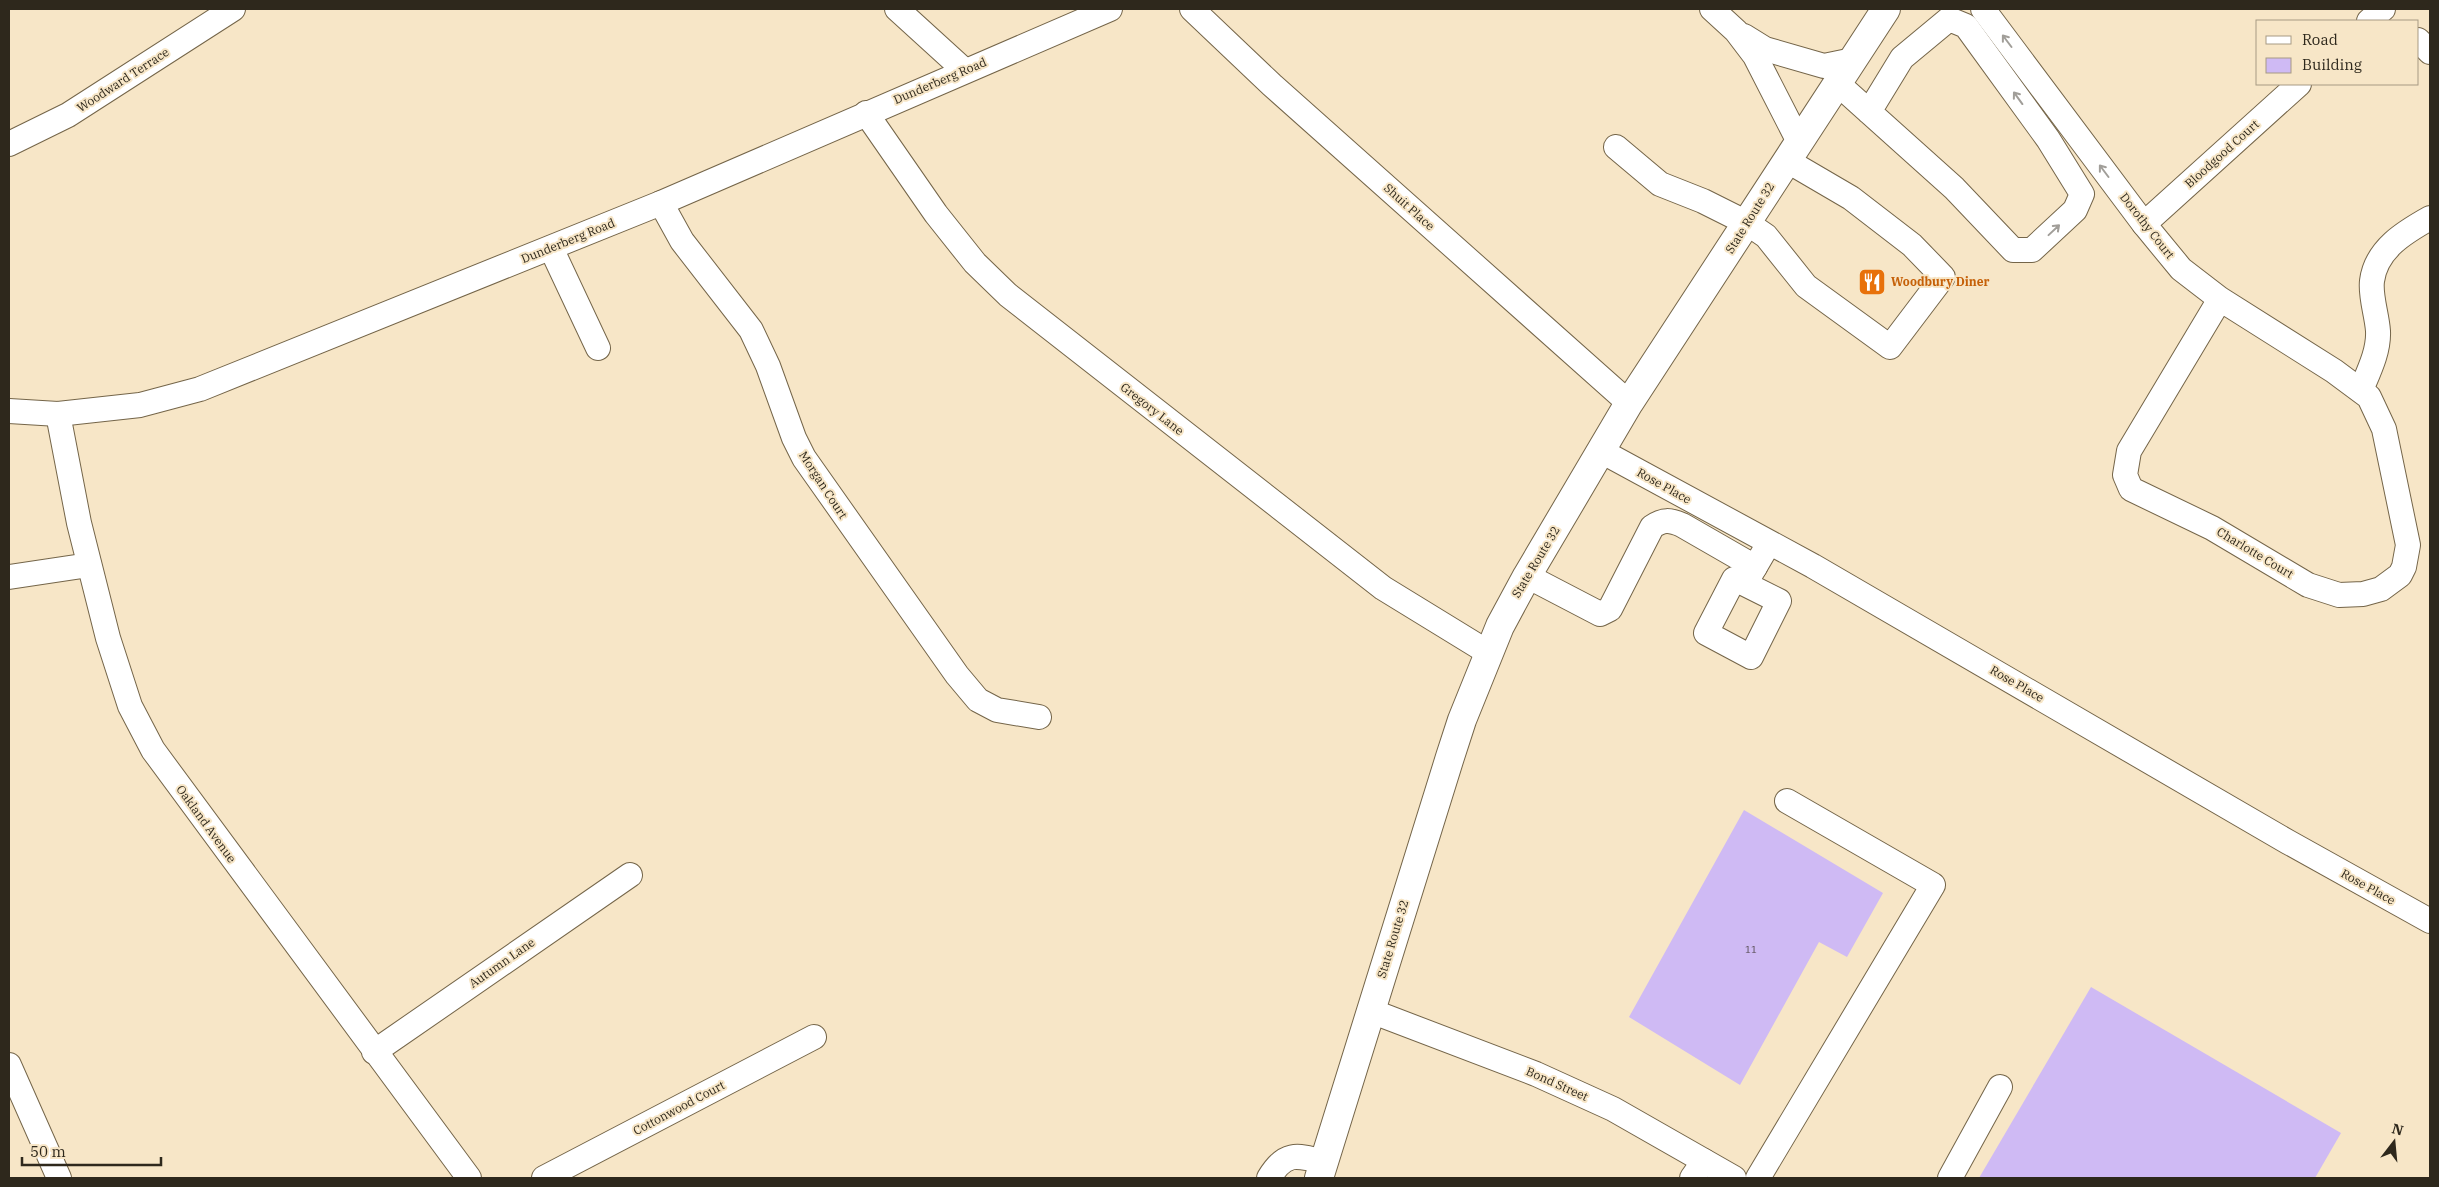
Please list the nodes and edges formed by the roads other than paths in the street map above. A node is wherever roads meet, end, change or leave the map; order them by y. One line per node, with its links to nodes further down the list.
1 (233, 9): 20 (street, Woodward Terrace)
2 (897, 9): 15 (street)
3 (1110, 9): 15 (street, Dunderberg Road)
4 (1192, 9): 31 (street, Shuit Place)
5 (1712, 9): 11 (street)
6 (1886, 9): 14 (main road, State Route 32)
7 (1983, 9): 26 (street, Dorothy Court, one-way to 7)
8 (2384, 9): 9 (street); 10 (street)
9 (2370, 20)
10 (2397, 20)
11 (1736, 31): 14 (street); 22 (street)
12 (2419, 41): 13 (street)
13 (2430, 52)
14 (1853, 60): 16 (main road, State Route 32)
15 (964, 70): 19 (street, Dunderberg Road)
16 (1837, 83): 18 (street); 22 (main road, State Route 32)
17 (2298, 85): 26 (street, Bloodgood Court)
18 (1869, 112): 18 (street, one-way to 18)
19 (866, 113): 23 (street, Dunderberg Road); 39 (street, Gregory Lane)
20 (9, 144)
21 (1616, 147): 25 (street)
22 (1792, 150): 25 (main road, State Route 32); 25 (street)
23 (661, 203): 27 (street, Dunderberg Road); 40 (street, Morgan Court)
24 (2430, 218): 30 (street)
25 (1747, 223): 31 (main road, State Route 32)
26 (2144, 224): 28 (street, Dorothy Court)
27 (551, 248): 29 (street); 33 (street, Dunderberg Road)
28 (2220, 299): 30 (street, Dorothy Court); 30 (street, Charlotte Court)
29 (598, 348)
30 (2361, 390)
31 (1629, 403): 34 (main road, State Route 32)
32 (9, 411): 33 (street, Dunderberg Road)
33 (58, 414): 36 (street, Oakland Avenue)
34 (1601, 451): 35 (street, Rose Place); 37 (main road, State Route 32)
35 (1769, 543): 37 (street); 43 (street, Rose Place)
36 (89, 564): 38 (street); 46 (street, Oakland Avenue)
37 (1527, 576): 39 (main road, State Route 32)
38 (9, 578)
39 (1489, 653): 44 (main road, State Route 32)
40 (1039, 717)
41 (1787, 801): 56 (street)
42 (630, 875): 46 (street, Autumn Lane)
43 (2430, 921)
44 (1371, 1011): 49 (main road, State Route 32); 50 (street, Bond Street)
45 (814, 1037): 53 (street, Cottonwood Court)
46 (374, 1052): 52 (street, Oakland Avenue)
47 (9, 1065): 51 (street)
48 (2000, 1087): 57 (street)
49 (1322, 1170): 54 (street)
50 (1698, 1170): 55 (street, Bond Street)
51 (59, 1178)
52 (469, 1178)
53 (544, 1178)
54 (1269, 1178)
55 (1734, 1178)
56 (1758, 1178)
57 (1950, 1178)

